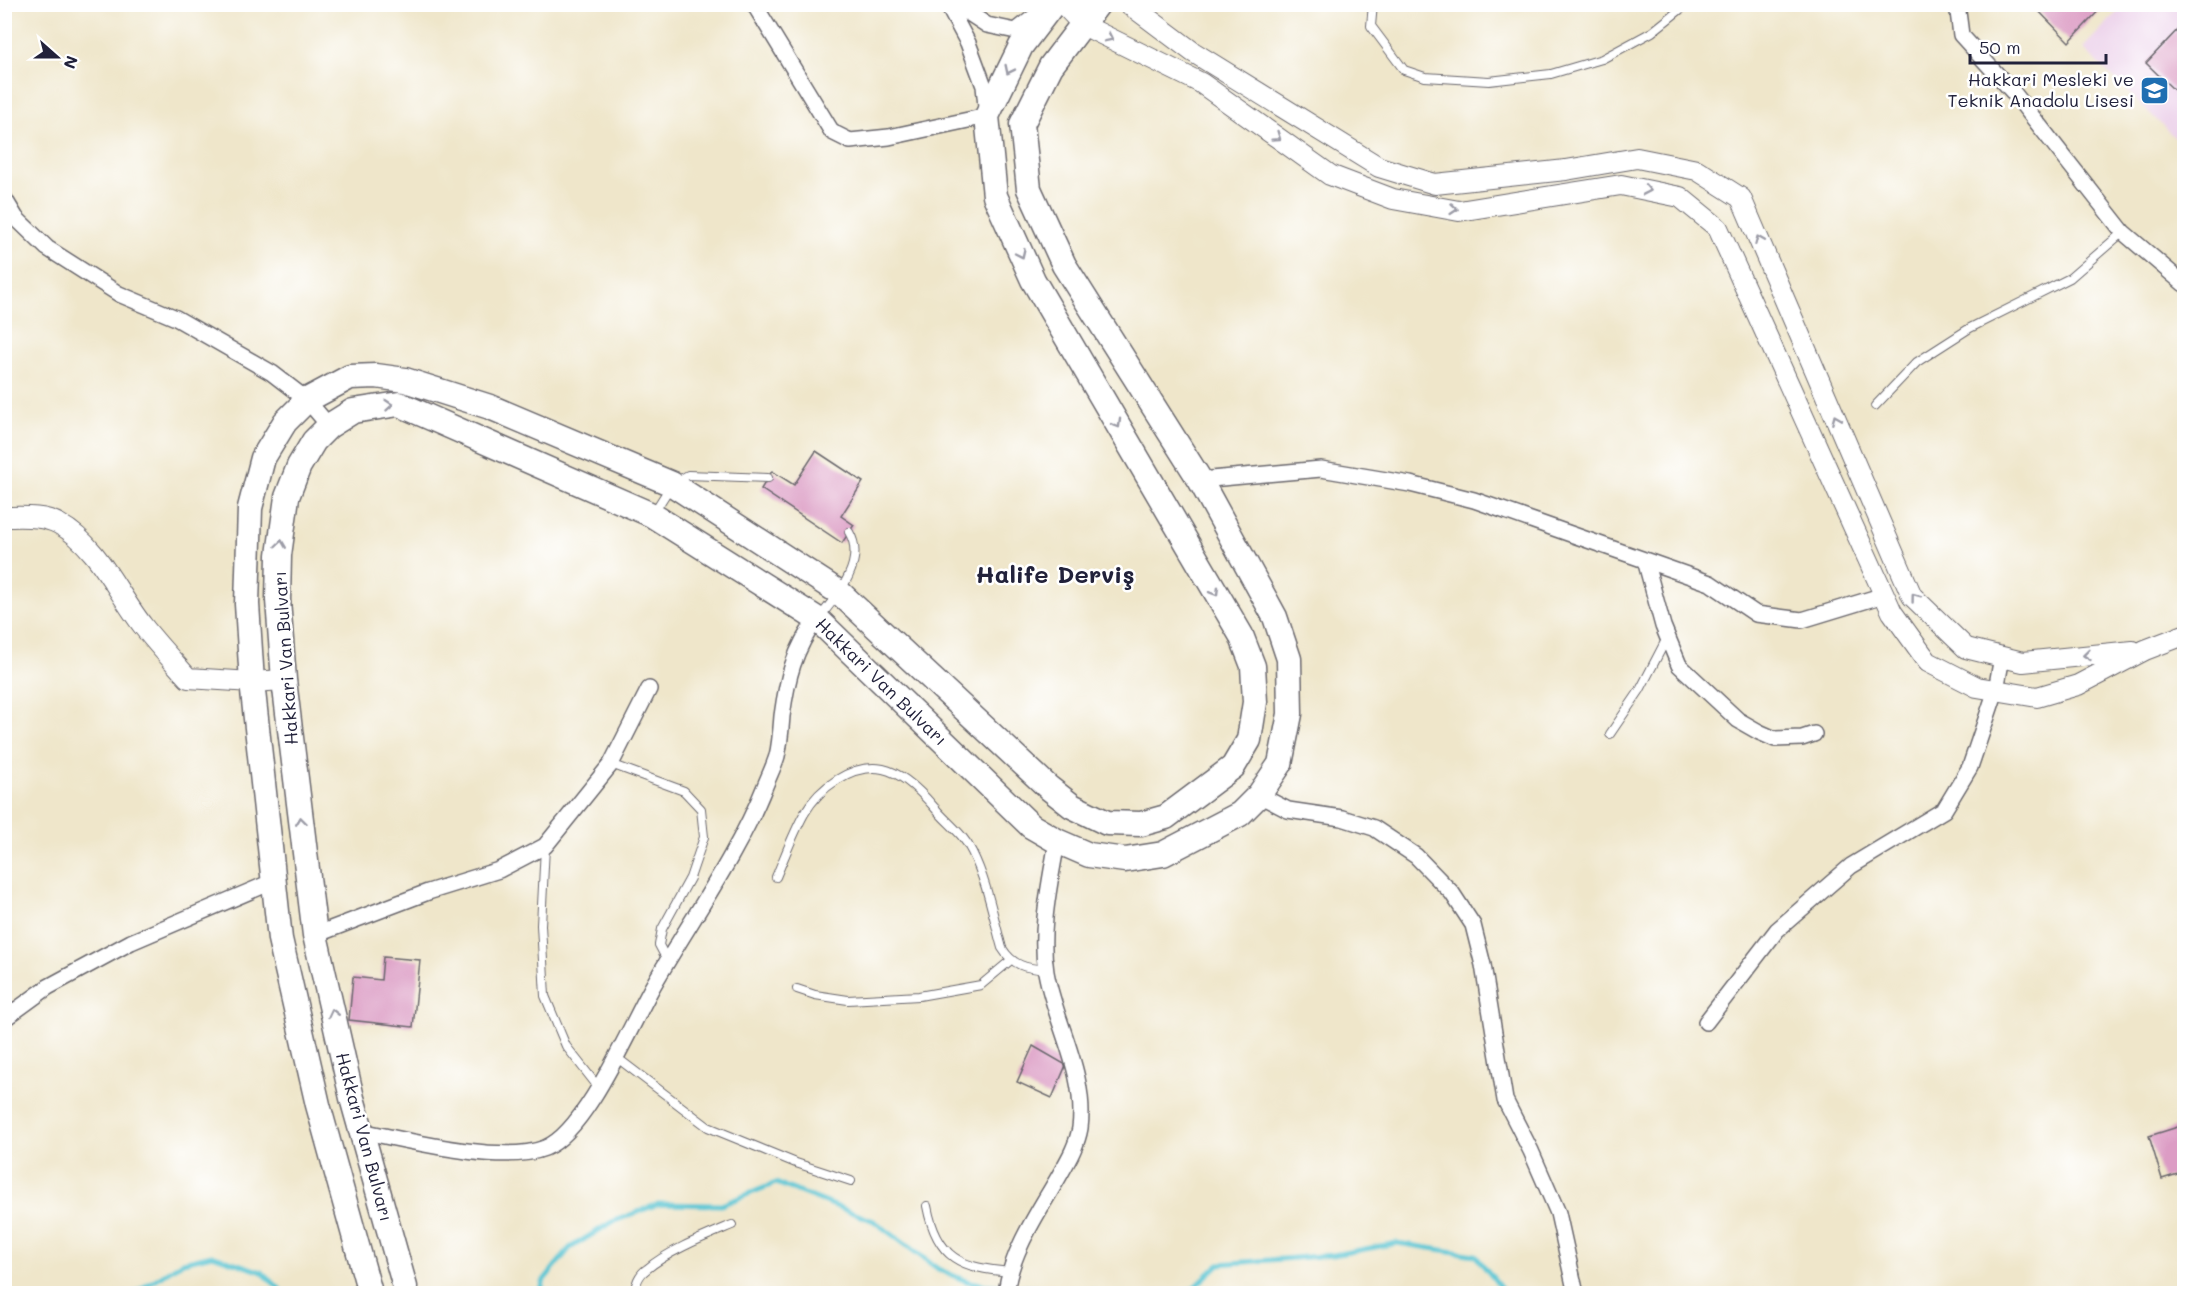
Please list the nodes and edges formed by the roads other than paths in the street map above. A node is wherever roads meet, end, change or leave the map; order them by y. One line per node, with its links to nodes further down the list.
1 (434, 4): 2 (lane)
2 (448, 4)
3 (754, 4): 14 (street)
4 (947, 4): 14 (street)
5 (955, 4): 6 (street)
6 (1052, 4): 14 (main road, one-way to 14)
7 (1063, 4): 13 (street)
8 (1098, 4): 13 (main road, Hakkari Van Bulvarı)
9 (1129, 4): 34 (street, one-way to 9)
10 (1373, 4): 11 (lane)
11 (1687, 4)
12 (1958, 4): 16 (street)
13 (1083, 25): 22 (main road, Hakkari Van Bulvarı); 29 (street, one-way to 29)
14 (987, 116): 28 (main road, Hakkari Van Bulvarı, one-way to 28)
15 (4, 198): 18 (street)
16 (2123, 232): 17 (street); 19 (lane)
17 (2184, 284)
18 (307, 400): 20 (street); 23 (main road, Hakkari Van Bulvarı); 36 (main road, Hakkari Van Bulvarı)
19 (1875, 406)
20 (328, 426): 24 (main road, Hakkari Van Bulvarı, one-way to 24); 35 (main road, Hakkari Van Bulvarı, one-way to 20)
21 (768, 478): 23 (lane)
22 (1200, 480): 27 (street); 42 (main road, Hakkari Van Bulvarı)
23 (672, 484): 24 (lane); 28 (main road, Hakkari Van Bulvarı)
24 (652, 515): 30 (main road, Hakkari Van Bulvarı)
25 (4, 517): 36 (street)
26 (849, 532): 28 (lane)
27 (1645, 560): 29 (street); 32 (street)
28 (840, 593): 30 (lane)
29 (1884, 595): 38 (street)
30 (817, 619): 43 (main road, Hakkari Van Bulvarı); 49 (street)
31 (2184, 635): 33 (street)
32 (1667, 637): 39 (lane); 40 (street)
33 (2145, 650): 34 (street, one-way to 34); 38 (street)
34 (2002, 657): 38 (street)
35 (284, 680): 36 (street); 47 (main road, Hakkari Van Bulvarı, one-way to 35)
36 (252, 682): 46 (main road, Hakkari Van Bulvarı)
37 (649, 689): 41 (street)
38 (1996, 690): 53 (street)
39 (1610, 734)
40 (1814, 734)
41 (610, 764): 44 (street); 49 (lane)
42 (1259, 795): 43 (main road, Hakkari Van Bulvarı); 64 (street)
43 (1057, 841): 50 (street)
44 (545, 846): 47 (street); 55 (lane)
45 (776, 877): 48 (lane)
46 (274, 881): 52 (street); 61 (main road, Hakkari Van Bulvarı)
47 (315, 935): 56 (main road, Hakkari Van Bulvarı, one-way to 47)
48 (1011, 960): 50 (lane); 51 (lane)
49 (668, 962): 54 (street)
50 (1046, 970): 60 (street)
51 (797, 989)
52 (4, 1019)
53 (1706, 1022)
54 (616, 1057): 55 (street); 57 (lane)
55 (599, 1088): 56 (street)
56 (361, 1131): 62 (main road, Hakkari Van Bulvarı)
57 (851, 1181)
58 (927, 1206): 60 (lane)
59 (732, 1225): 63 (lane)
60 (1008, 1281)
61 (369, 1293)
62 (404, 1293)
63 (634, 1293)
64 (1576, 1293)

